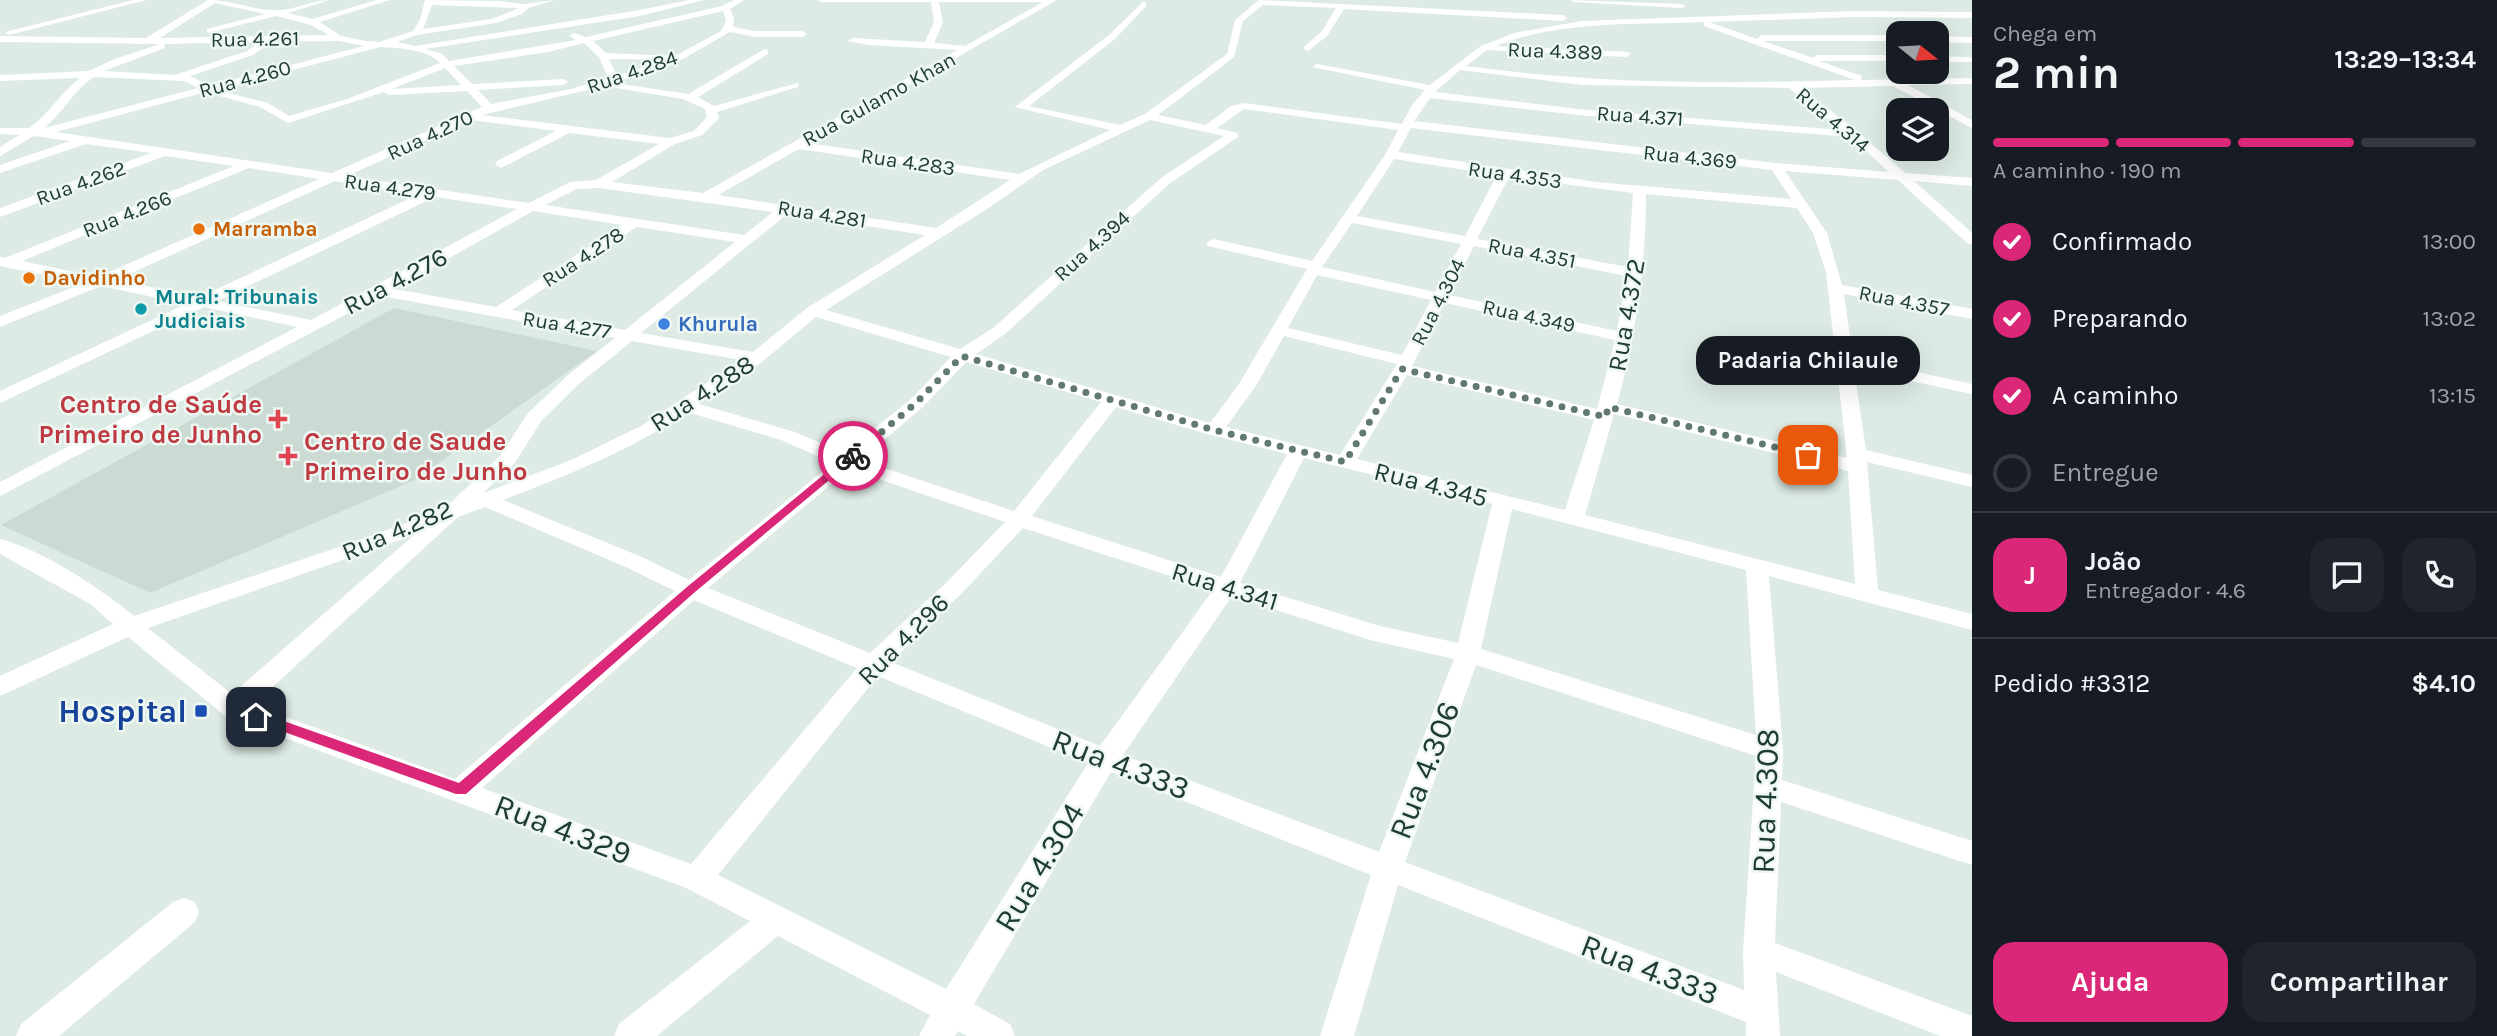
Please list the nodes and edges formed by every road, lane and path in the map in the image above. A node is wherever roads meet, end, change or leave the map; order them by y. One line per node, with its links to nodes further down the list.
1 (144, 0): 32 (street)
2 (214, 0): 21 (street); 41 (street)
3 (326, 0): 21 (street)
4 (386, 0): 27 (street)
5 (551, 0): 17 (street)
6 (700, 0): 28 (street)
7 (740, 0): 19 (street)
8 (821, 0): 12 (street)
9 (1052, 0): 12 (street); 49 (street, Rua Gulamo Khan)
10 (1132, 0): 15 (street)
11 (1574, 0): 16 (street)
12 (934, 1): 44 (street)
13 (1263, 1): 18 (street); 80 (street, Rua 4.288)
14 (429, 2): 17 (street); 30 (street)
15 (1149, 2): 85 (street)
16 (1684, 3): 26 (street)
17 (525, 6): 24 (street)
18 (1341, 7): 26 (street); 47 (street)
19 (725, 8): 29 (street); 38 (street)
20 (1773, 8): 23 (street)
21 (276, 14): 27 (street); 42 (street)
22 (1972, 15): 23 (street)
23 (1789, 17): 25 (street)
24 (503, 19): 28 (street); 30 (street, Rua 4.260)
25 (1695, 20): 26 (street); 35 (street)
26 (1612, 21): 48 (street)
27 (311, 22): 33 (street); 34 (street)
28 (552, 26): 38 (street); 46 (street)
29 (729, 29): 31 (street); 53 (street, Rua 4.284)
30 (416, 33): 45 (street, Rua 4.260)
31 (802, 34)
32 (0, 37): 41 (street, Rua 4.261)
33 (278, 38): 34 (street, Rua 4.261); 37 (street, Rua 4.261)
34 (339, 38): 45 (street, Rua 4.261)
35 (1746, 38): 36 (street); 54 (street)
36 (1886, 38)
37 (257, 39): 42 (street, Rua 4.261); 62 (street)
38 (583, 39): 52 (street); 58 (street)
39 (1950, 39): 40 (street)
40 (1972, 40)
41 (147, 41): 42 (street, Rua 4.261)
42 (176, 41): 61 (street)
43 (853, 41): 44 (street)
44 (929, 43): 49 (street)
45 (377, 44): 46 (street, Rua 4.261); 74 (street, Rua 4.260)
46 (416, 48): 58 (street, Rua 4.261)
47 (1308, 48)
48 (1484, 48): 51 (street, Rua 4.389); 59 (street)
49 (968, 49): 92 (street, Rua Gulamo Khan)
50 (765, 52): 77 (street)
51 (1626, 54)
52 (603, 56): 53 (street); 64 (street)
53 (680, 57): 64 (street, Rua 4.284)
54 (1802, 58): 55 (street); 67 (street)
55 (1886, 58)
56 (1950, 59): 57 (street)
57 (1969, 60)
58 (447, 64): 72 (street, Rua 4.261); 76 (street)
59 (1456, 67): 69 (street); 75 (street)
60 (1317, 68): 75 (street, Rua 4.371)
61 (92, 74): 62 (street); 63 (street); 73 (street)
62 (178, 77): 74 (street)
63 (1, 78): 73 (street)
64 (608, 80): 72 (street); 77 (street); 78 (street, Rua 4.284)
65 (1950, 81): 66 (street)
66 (1972, 81)
67 (1870, 82): 68 (street); 69 (street)
68 (1886, 82)
69 (1789, 83): 89 (street, Rua 4.314)
70 (1898, 84): 82 (street)
71 (794, 85): 79 (street)
72 (468, 87): 76 (street); 78 (street, Rua 4.261)
73 (72, 89): 88 (street)
74 (208, 90): 76 (street); 88 (street, Rua 4.260)
75 (1429, 91): 83 (street); 89 (street, Rua 4.371)
76 (373, 93)
77 (690, 97): 79 (street)
78 (488, 107): 81 (street, Rua 4.270)
79 (713, 110): 91 (street)
80 (1149, 116): 84 (street); 85 (street, Rua 4.288)
81 (470, 117): 87 (street); 103 (street, Rua 4.270)
82 (1972, 125)
83 (1408, 126): 84 (street, Rua 4.369); 95 (street); 98 (street, Rua 4.369)
84 (1210, 128): 136 (street, Rua 4.394)
85 (1122, 129): 102 (street, Rua 4.288)
86 (0, 131): 88 (street)
87 (564, 131): 91 (street); 96 (street)
88 (36, 132): 90 (street, Rua 4.279); 93 (street)
89 (1854, 134): 101 (street, Rua 4.314)
90 (84, 141): 94 (street, Rua 4.279); 99 (street)
91 (671, 142): 105 (street)
92 (796, 145): 102 (street, Rua 4.283); 108 (street, Rua Gulamo Khan)
93 (0, 152)
94 (162, 153): 97 (street, Rua 4.279); 112 (street, Rua 4.262)
95 (1391, 155): 100 (street, Rua 4.353); 113 (street)
96 (501, 164)
97 (247, 166): 103 (street, Rua 4.279); 120 (street, Rua 4.266)
98 (1776, 167): 101 (street, Rua 4.369); 109 (street)
99 (0, 169)
100 (1504, 174): 106 (street, Rua 4.353); 118 (street, Rua 4.304)
101 (1899, 177): 104 (street, Rua 4.369); 117 (street, Rua 4.314)
102 (1021, 178): 115 (street, Rua 4.288)
103 (335, 179): 107 (street, Rua 4.279); 123 (street, Rua 4.270)
104 (1972, 182)
105 (599, 184): 108 (street, Rua 4.281); 110 (street, Rua 4.276)
106 (1640, 190): 109 (street, Rua 4.353); 122 (street, Rua 4.372)
107 (432, 193): 110 (street, Rua 4.279); 127 (street)
108 (705, 197): 111 (street, Rua 4.281)
109 (1799, 204): 124 (street)
110 (528, 208): 114 (street, Rua 4.279); 125 (street, Rua 4.276)
111 (786, 208): 115 (street, Rua 4.281); 116 (street, Rua 4.282)
112 (0, 213)
113 (1347, 218): 118 (street, Rua 4.351); 121 (street)
114 (634, 223): 116 (street, Rua 4.279); 129 (street, Rua 4.278)
115 (939, 233): 128 (street, Rua 4.288)
116 (748, 240): 134 (street, Rua 4.282)
117 (1972, 240)
118 (1469, 242): 122 (street, Rua 4.351); 126 (street, Rua 4.304)
119 (1213, 243): 121 (street, Rua 4.349)
120 (2, 263): 123 (street)
121 (1314, 268): 126 (street, Rua 4.349); 133 (street)
122 (1634, 273): 135 (street, Rua 4.372)
123 (101, 281): 127 (street); 131 (street, Rua 4.270)
124 (1835, 288): 130 (street, Rua 4.357); 138 (street)
125 (379, 291): 129 (street, Rua 4.277); 132 (street, Rua 4.276)
126 (1441, 297): 135 (street, Rua 4.349); 139 (street, Rua 4.304)
127 (203, 302): 132 (street); 141 (street)
128 (813, 311): 136 (street, Rua 4.345); 137 (street, Rua 4.288)
129 (497, 313): 134 (street, Rua 4.277)
130 (1972, 313)
131 (0, 322)
132 (313, 325): 151 (street, Rua 4.276)
133 (1278, 330): 139 (street); 145 (street)
134 (627, 335): 137 (street, Rua 4.277); 154 (street, Rua 4.282)
135 (1623, 337): 144 (street, Rua 4.372)
136 (962, 356): 142 (street, Rua 4.345); 147 (street, Rua 4.394)
137 (756, 358): 143 (street, Rua 4.288)
138 (1845, 362): 140 (street); 148 (street)
139 (1405, 365): 144 (street); 149 (street, Rua 4.304)
140 (1972, 389)
141 (0, 398)
142 (1112, 400): 145 (street, Rua 4.345); 156 (street, Rua 4.296)
143 (685, 406): 147 (street, Rua 4.341); 152 (street, Rua 4.288)
144 (1607, 412): 148 (street); 155 (street, Rua 4.372)
145 (1214, 430): 146 (street, Rua 4.345)
146 (1298, 451): 149 (street, Rua 4.345); 159 (street, Rua 4.304)
147 (846, 461): 156 (street, Rua 4.341); 160 (street, Rua 4.394)
148 (1857, 461): 150 (street); 161 (street)
149 (1345, 462): 153 (street, Rua 4.345)
150 (1972, 481)
151 (0, 489)
152 (485, 500): 154 (street, Rua 4.288); 160 (street, Rua 4.333)
153 (1503, 502): 155 (street, Rua 4.345); 164 (street, Rua 4.306)
154 (452, 513): 163 (street, Rua 4.282); 167 (street, Rua 4.288)
155 (1573, 519): 158 (street, Rua 4.345)
156 (1018, 520): 159 (street, Rua 4.341); 165 (street, Rua 4.296)
157 (0, 546): 163 (street, Rua 4.329)
158 (1757, 567): 161 (street, Rua 4.345); 168 (street, Rua 4.308)
159 (1227, 587): 164 (street, Rua 4.341); 169 (street, Rua 4.304)
160 (691, 590): 165 (street, Rua 4.333); 171 (street, Rua 4.394)
161 (1867, 594): 162 (street, Rua 4.345)
162 (1972, 622)
163 (130, 626): 166 (street, Rua 4.282); 167 (street, Rua 4.329)
164 (1468, 654): 168 (street, Rua 4.341); 173 (street, Rua 4.306)
165 (874, 664): 169 (street, Rua 4.333); 174 (street, Rua 4.296)
166 (0, 687)
167 (227, 703): 171 (street, Rua 4.329)
168 (1770, 750): 170 (street, Rua 4.308)
169 (1105, 759): 173 (street, Rua 4.333); 178 (street, Rua 4.304)
170 (1767, 786): 172 (street); 177 (street, Rua 4.308)
171 (461, 790): 174 (street, Rua 4.329)
172 (1972, 853)
173 (1388, 867): 179 (street, Rua 4.333); 185 (street, Rua 4.306)
174 (697, 879): 176 (street, Rua 4.329)
175 (184, 912): 181 (street)
176 (776, 919): 178 (street, Rua 4.329); 182 (street)
177 (1759, 951): 179 (street, Rua 4.308); 180 (street)
178 (952, 1009): 183 (street, Rua 4.304); 184 (street, Rua 4.329)
179 (1763, 1025)
180 (1972, 1032)
181 (33, 1036)
182 (631, 1036)
183 (936, 1036)
184 (999, 1036)
185 (1337, 1036)

